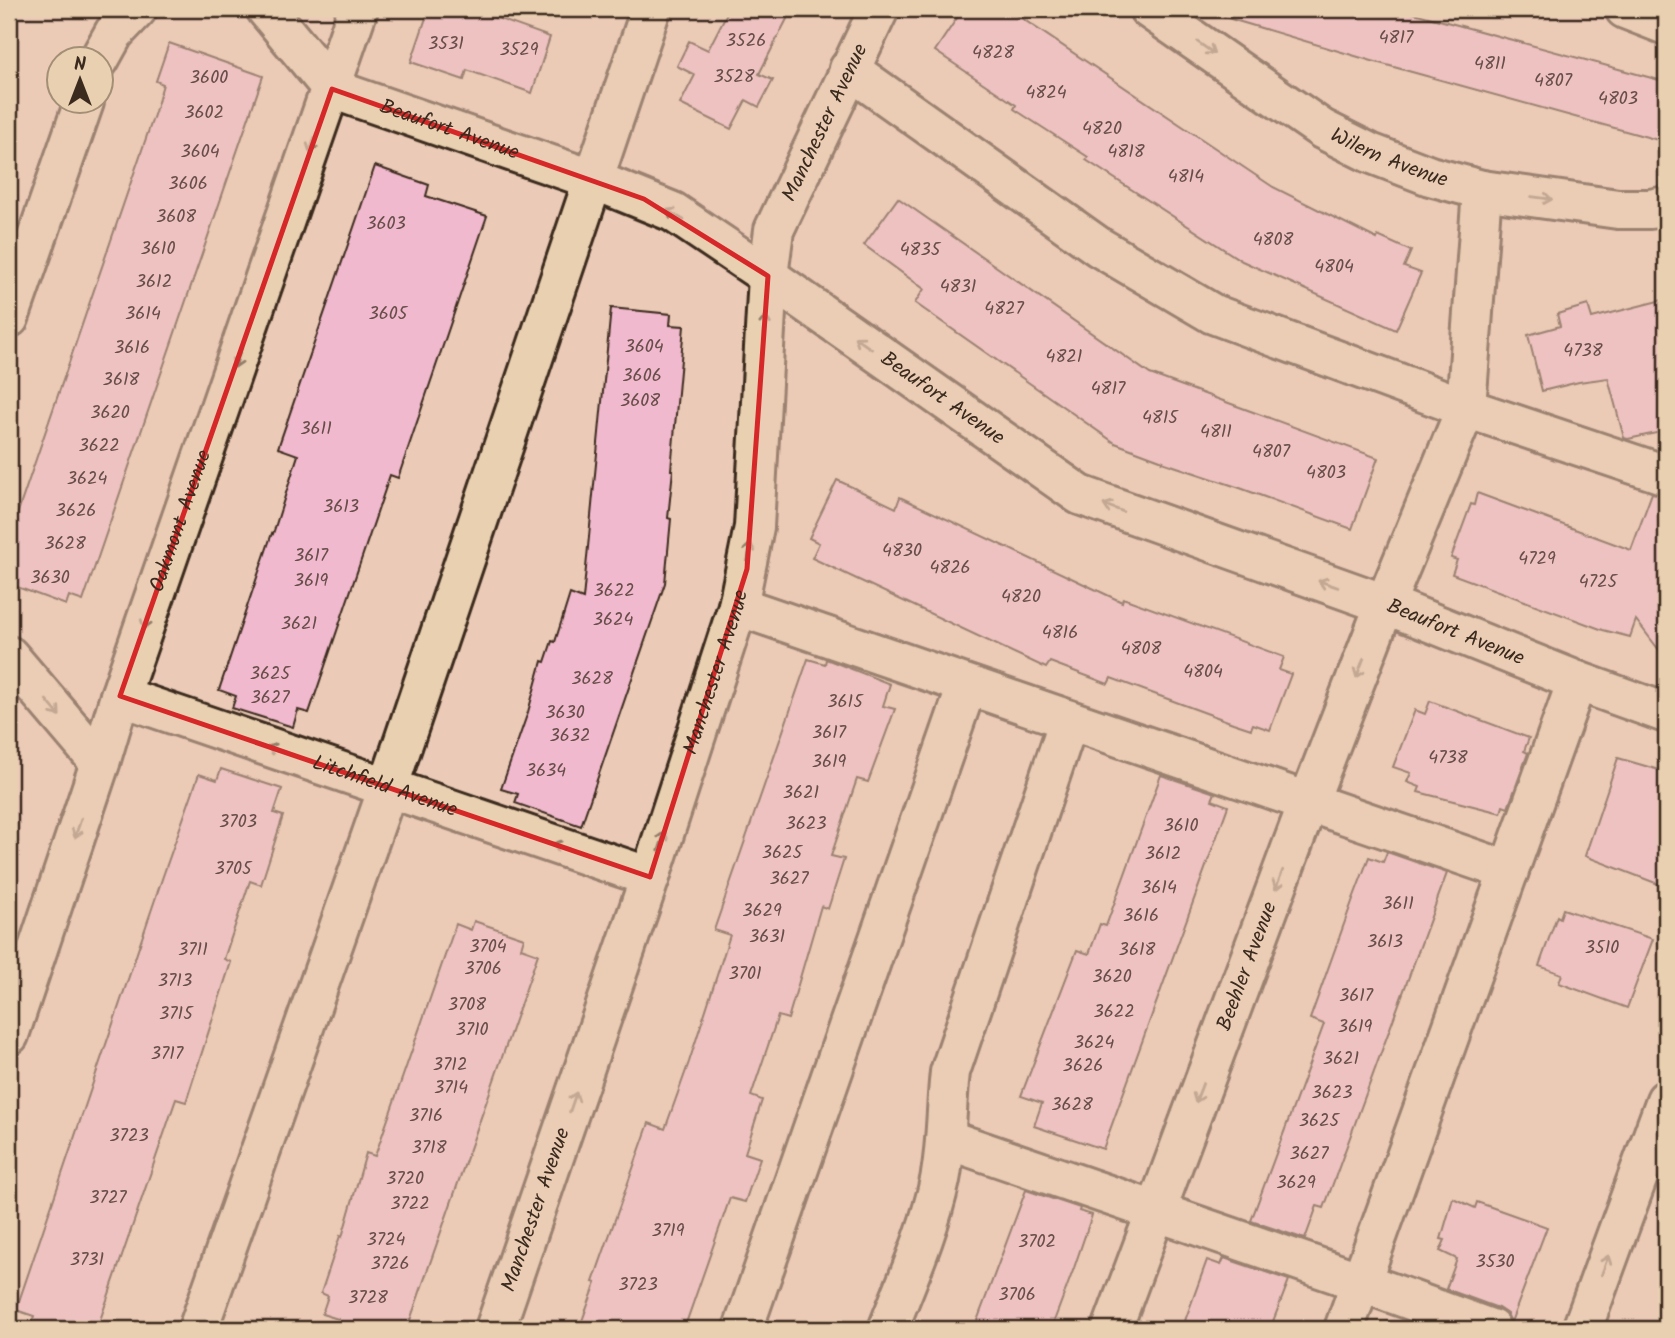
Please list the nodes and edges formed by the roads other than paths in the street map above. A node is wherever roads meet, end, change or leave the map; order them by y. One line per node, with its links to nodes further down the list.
1 (137, 9): 9 (street)
2 (266, 9): 11 (street)
3 (358, 9): 11 (street, Oakmont Avenue)
4 (651, 9): 13 (street)
5 (878, 9): 10 (street, Manchester Avenue)
6 (1149, 9): 14 (street, Wilern Avenue, one-way to 14)
7 (1625, 9): 8 (street)
8 (1666, 25)
9 (107, 46)
10 (849, 69): 16 (street, Manchester Avenue); 18 (street)
11 (332, 89): 13 (street, Beaufort Avenue); 25 (street, Oakmont Avenue, one-way to 25)
12 (79, 116): 17 (street)
13 (594, 180): 16 (street, Beaufort Avenue, one-way to 13); 29 (street)
14 (1482, 190): 15 (street, Wilern Avenue, one-way to 15); 18 (street, Beehler Avenue)
15 (1666, 206)
16 (768, 276): 20 (street, Beaufort Avenue, one-way to 16); 21 (street, Manchester Avenue, one-way to 16)
17 (11, 300)
18 (1466, 408): 19 (street); 20 (street, Beehler Avenue)
19 (1658, 466)
20 (1385, 604): 23 (street, Beaufort Avenue); 30 (street, Beehler Avenue, one-way to 30)
21 (738, 606): 24 (street); 32 (street, Manchester Avenue, one-way to 21)
22 (9, 656): 28 (street, one-way to 28)
23 (1577, 681): 26 (street, Beaufort Avenue); 31 (street)
24 (967, 686): 27 (street); 40 (street)
25 (120, 696): 28 (street, Oakmont Avenue); 29 (street, Litchfield Avenue, one-way to 25)
26 (1666, 713)
27 (1069, 720): 30 (street); 35 (street)
28 (100, 763): 33 (street, Oakmont Avenue, one-way to 33)
29 (388, 788): 32 (street, Litchfield Avenue, one-way to 29); 38 (street)
30 (1308, 803): 31 (street); 36 (street, Beehler Avenue, one-way to 36)
31 (1509, 871): 37 (street)
32 (650, 877): 39 (street, Manchester Avenue, one-way to 32)
33 (9, 1035)
34 (1666, 1100): 45 (street, one-way to 34)
35 (946, 1139): 36 (street); 41 (street)
36 (1155, 1210): 37 (street); 42 (street, Beehler Avenue)
37 (1361, 1282): 43 (street); 44 (street)
38 (198, 1329)
39 (495, 1329)
40 (743, 1329)
41 (888, 1329)
42 (1112, 1329)
43 (1343, 1329)
44 (1491, 1329)
45 (1582, 1329)

